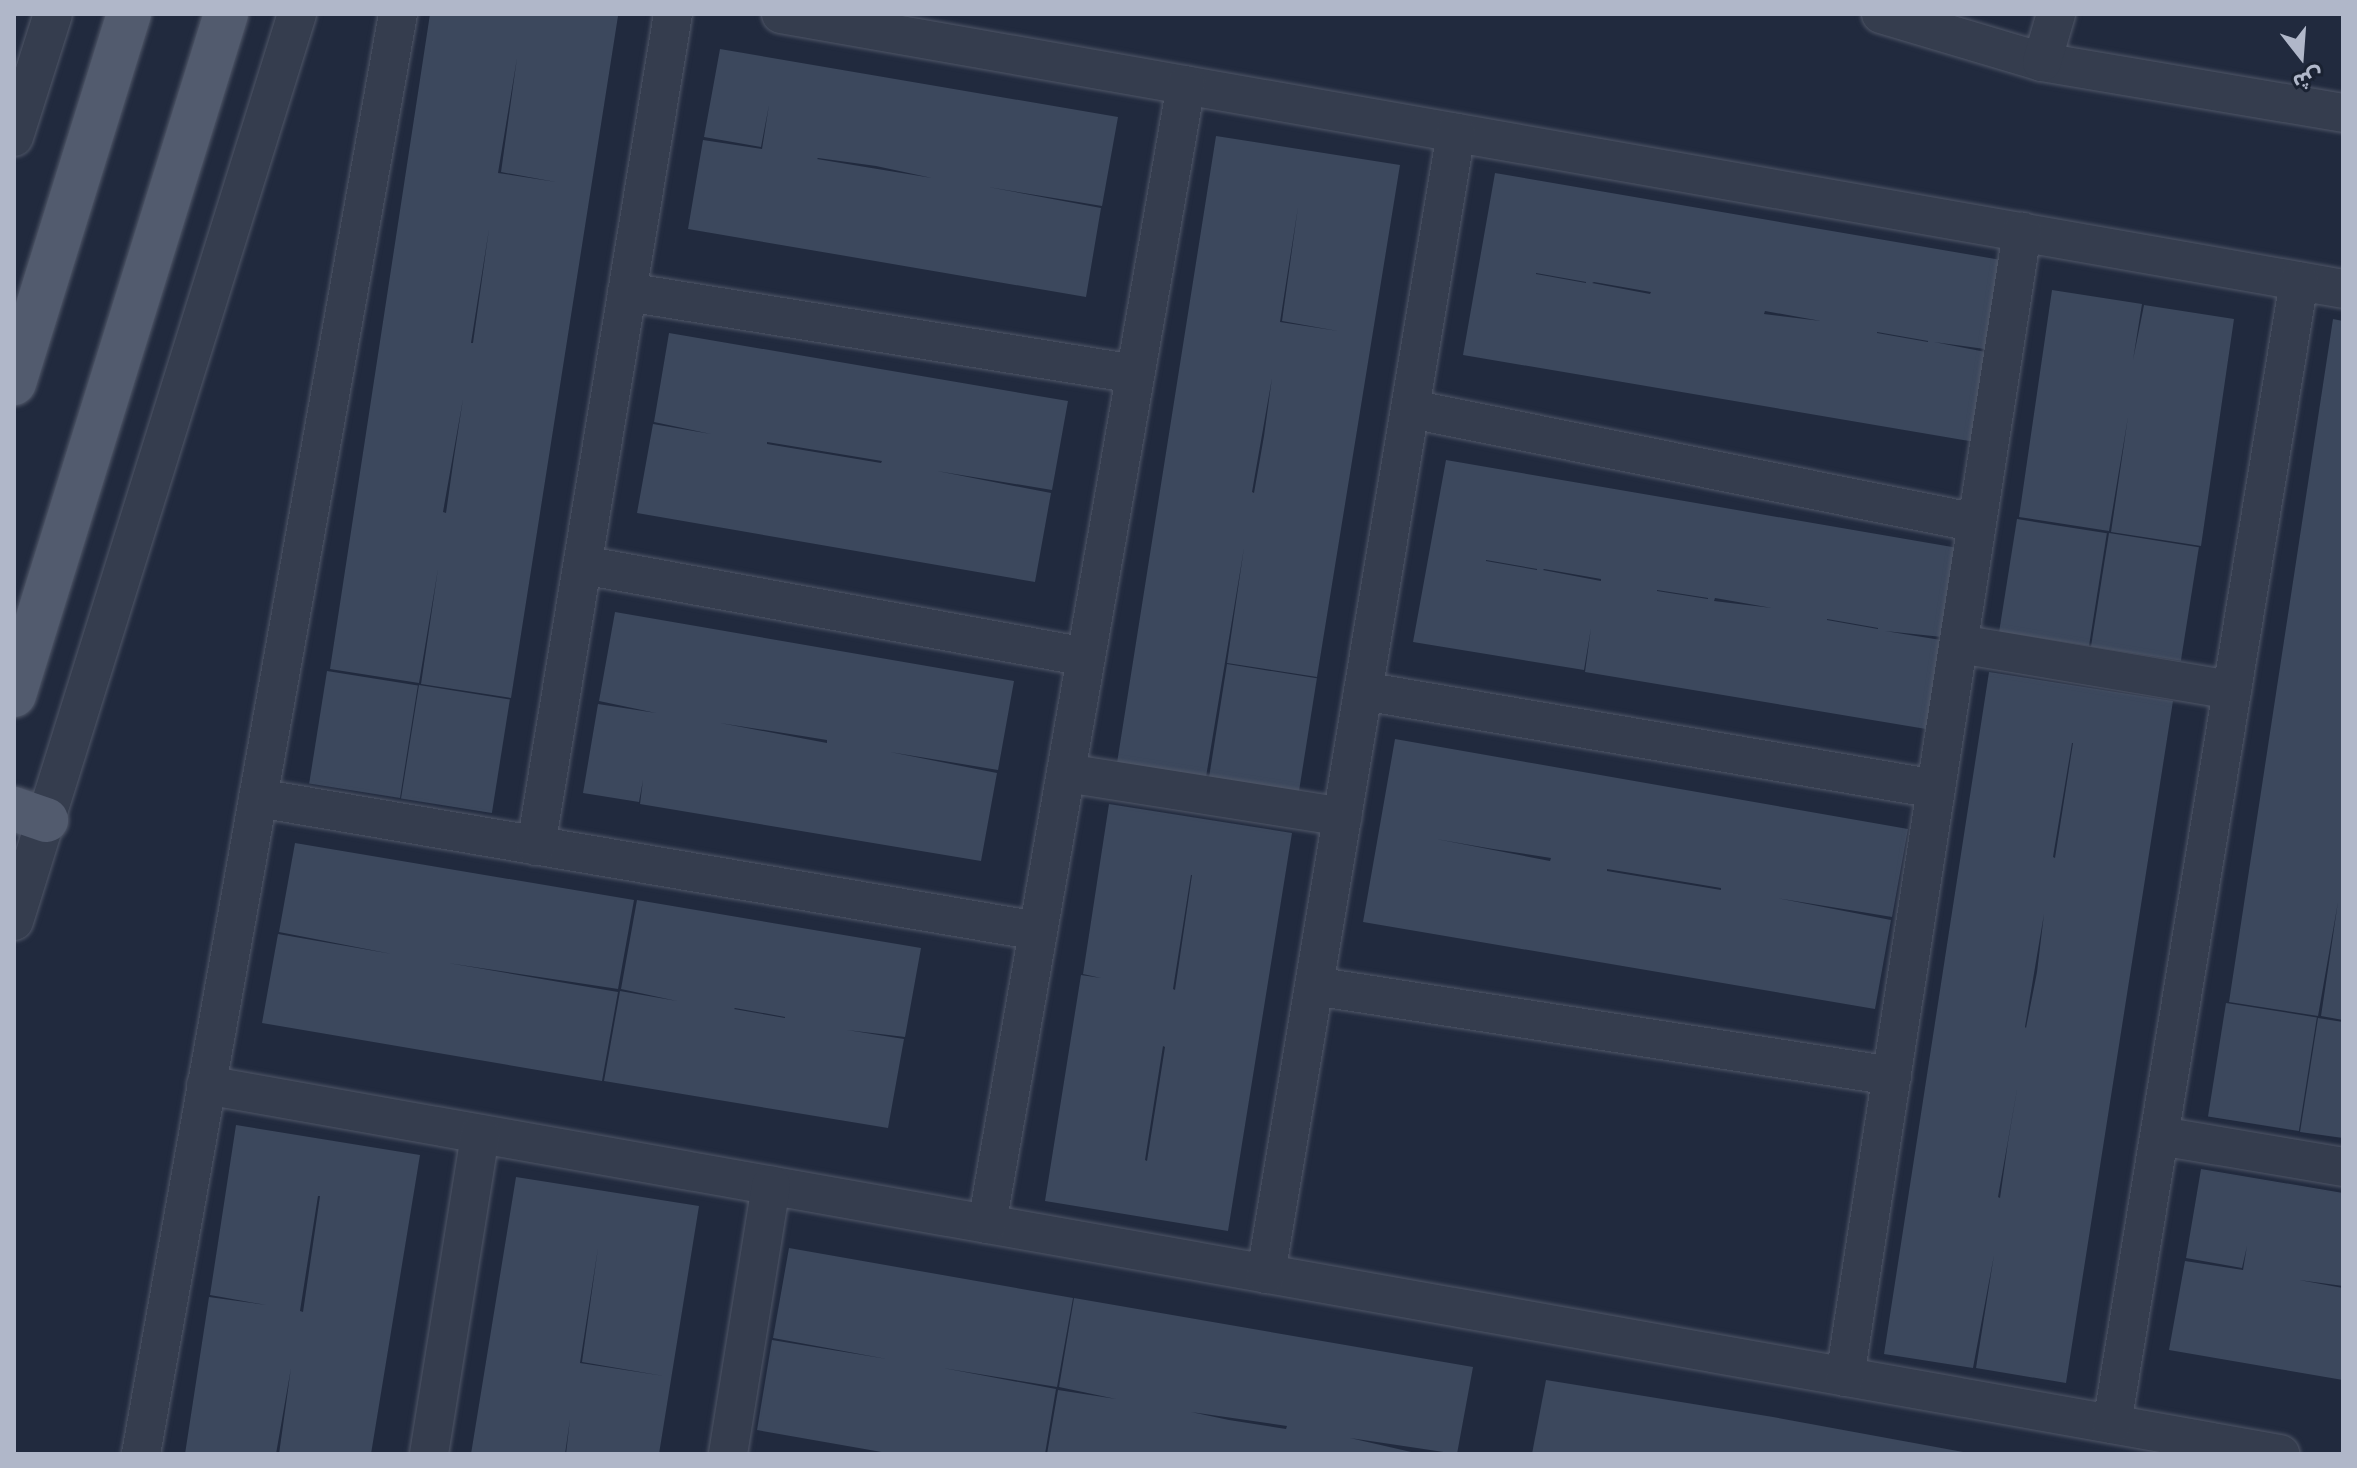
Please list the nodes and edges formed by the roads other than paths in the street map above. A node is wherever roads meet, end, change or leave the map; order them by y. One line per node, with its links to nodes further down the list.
1 (53, 14): 14 (street)
2 (129, 14): 20 (main road)
3 (226, 14): 28 (main road)
4 (297, 14): 32 (street)
5 (398, 14): 31 (street)
6 (673, 14): 18 (street)
7 (781, 14): 11 (street)
8 (1881, 14): 10 (street)
9 (2056, 14): 10 (street)
10 (2042, 62): 12 (street)
11 (1186, 85): 13 (street); 19 (street)
12 (2343, 113)
13 (1456, 133): 15 (street); 21 (street)
14 (14, 137)
15 (2022, 232): 16 (street); 22 (street)
16 (2299, 281): 17 (street); 26 (street)
17 (2343, 289)
18 (627, 292): 19 (street); 23 (street)
19 (1135, 374): 25 (street)
20 (14, 383)
21 (1411, 409): 22 (street); 27 (street)
22 (1977, 523): 24 (street)
23 (583, 565): 25 (street); 34 (street)
24 (1959, 644): 26 (street); 30 (street)
25 (1086, 657): 29 (street)
26 (2232, 690): 41 (street)
27 (1363, 691): 30 (street); 33 (street)
28 (14, 695)
29 (1066, 773): 33 (street); 36 (street)
30 (1936, 789): 38 (street)
31 (258, 798): 34 (street); 39 (street)
32 (30, 814): 35 (street)
33 (1343, 817): 37 (street)
34 (536, 846): 36 (street)
35 (14, 921)
36 (1038, 931): 44 (street)
37 (1314, 986): 38 (street); 45 (street)
38 (1892, 1076): 46 (street)
39 (206, 1085): 40 (street); 48 (street)
40 (480, 1134): 43 (street); 49 (street)
41 (2160, 1136): 42 (street); 47 (street)
42 (2343, 1167)
43 (771, 1185): 44 (street); 50 (street)
44 (987, 1224): 45 (street)
45 (1266, 1274): 46 (street)
46 (1845, 1377): 47 (street)
47 (2112, 1424): 51 (street)
48 (141, 1454)
49 (429, 1454)
50 (728, 1454)
51 (2280, 1454)

